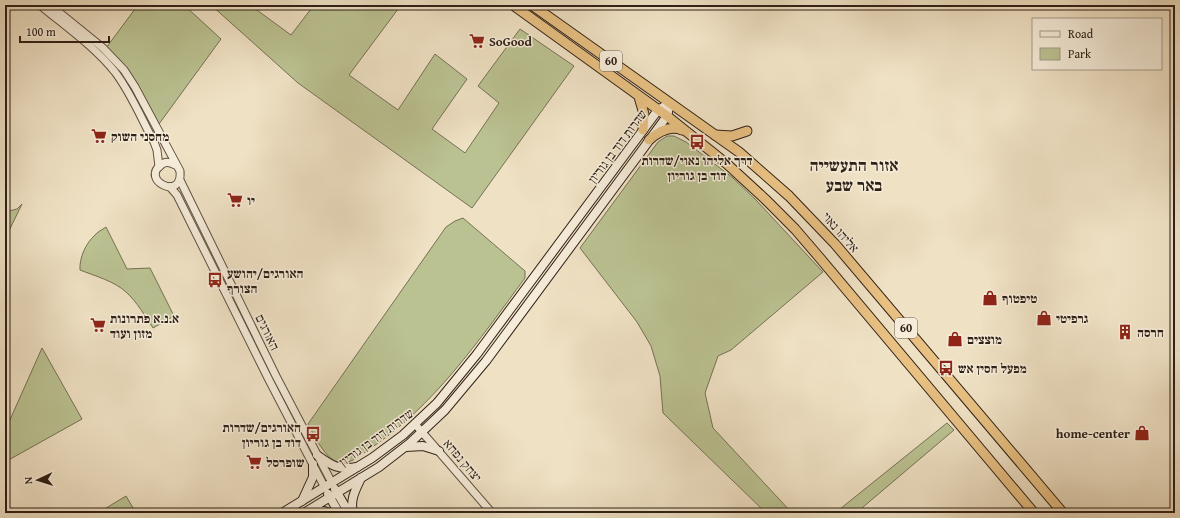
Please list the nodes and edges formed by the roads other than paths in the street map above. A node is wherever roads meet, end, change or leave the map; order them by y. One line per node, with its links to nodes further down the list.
1 (40, 5): 7 (street)
2 (50, 5): 7 (street)
3 (513, 5): 8 (highway, 60)
4 (532, 5): 6 (highway, אליהו נאוי / 60)
5 (545, 5): 6 (highway)
6 (552, 19): 9 (highway, אליהו נאוי / 60)
7 (77, 32): 17 (street); 18 (street)
8 (638, 95): 10 (highway, 60); 12 (highway)
9 (670, 103): 10 (main road, שדרות דוד בן גוריון); 11 (main road, שדרות דוד בן גוריון); 15 (highway, אליהו נאוי / 60)
10 (658, 110): 11 (highway, 60); 12 (main road, שדרות דוד בן גוריון)
11 (667, 116): 13 (highway, 60); 16 (main road, שדרות דוד בן גוריון)
12 (643, 130): 21 (main road, שדרות דוד בן גוריון)
13 (685, 131): 16 (highway); 40 (highway, 60)
14 (747, 131): 15 (highway)
15 (713, 134): 41 (highway, אליהו נאוי / 60)
16 (649, 140): 22 (main road, שדרות דוד בן גוריון)
17 (175, 165): 18 (street); 19 (street)
18 (158, 167): 20 (street)
19 (180, 180): 20 (street); 25 (street, האורגים)
20 (170, 187): 26 (street, האורגים)
21 (415, 424): 22 (street, יצחק נפחא); 27 (main road, שדרות דוד בן גוריון)
22 (423, 432): 23 (main road, שדרות דוד בן גוריון); 24 (street, יצחק נפחא)
23 (405, 447): 24 (main road); 28 (main road, שדרות דוד בן גוריון)
24 (439, 451): 39 (street, יצחק נפחא)
25 (317, 455): 27 (main road); 29 (street, האורגים)
26 (313, 464): 29 (street, האורגים); 32 (main road)
27 (360, 466): 29 (main road, שדרות דוד בן גוריון)
28 (362, 478): 30 (main road, שדרות דוד בן גוריון); 38 (main road)
29 (328, 485): 30 (main road, האורגים); 31 (main road); 32 (main road, שדרות דוד בן גוריון)
30 (338, 493): 31 (main road, שדרות דוד בן גוריון); 37 (main road, האורגים)
31 (330, 497): 33 (main road, שדרות דוד בן גוריון); 36 (main road)
32 (302, 501): 34 (main road, שדרות דוד בן גוריון)
33 (305, 512): 35 (main road)
34 (282, 513)
35 (330, 513)
36 (339, 513)
37 (349, 513)
38 (353, 513)
39 (492, 513)
40 (1034, 513)
41 (1063, 513)

